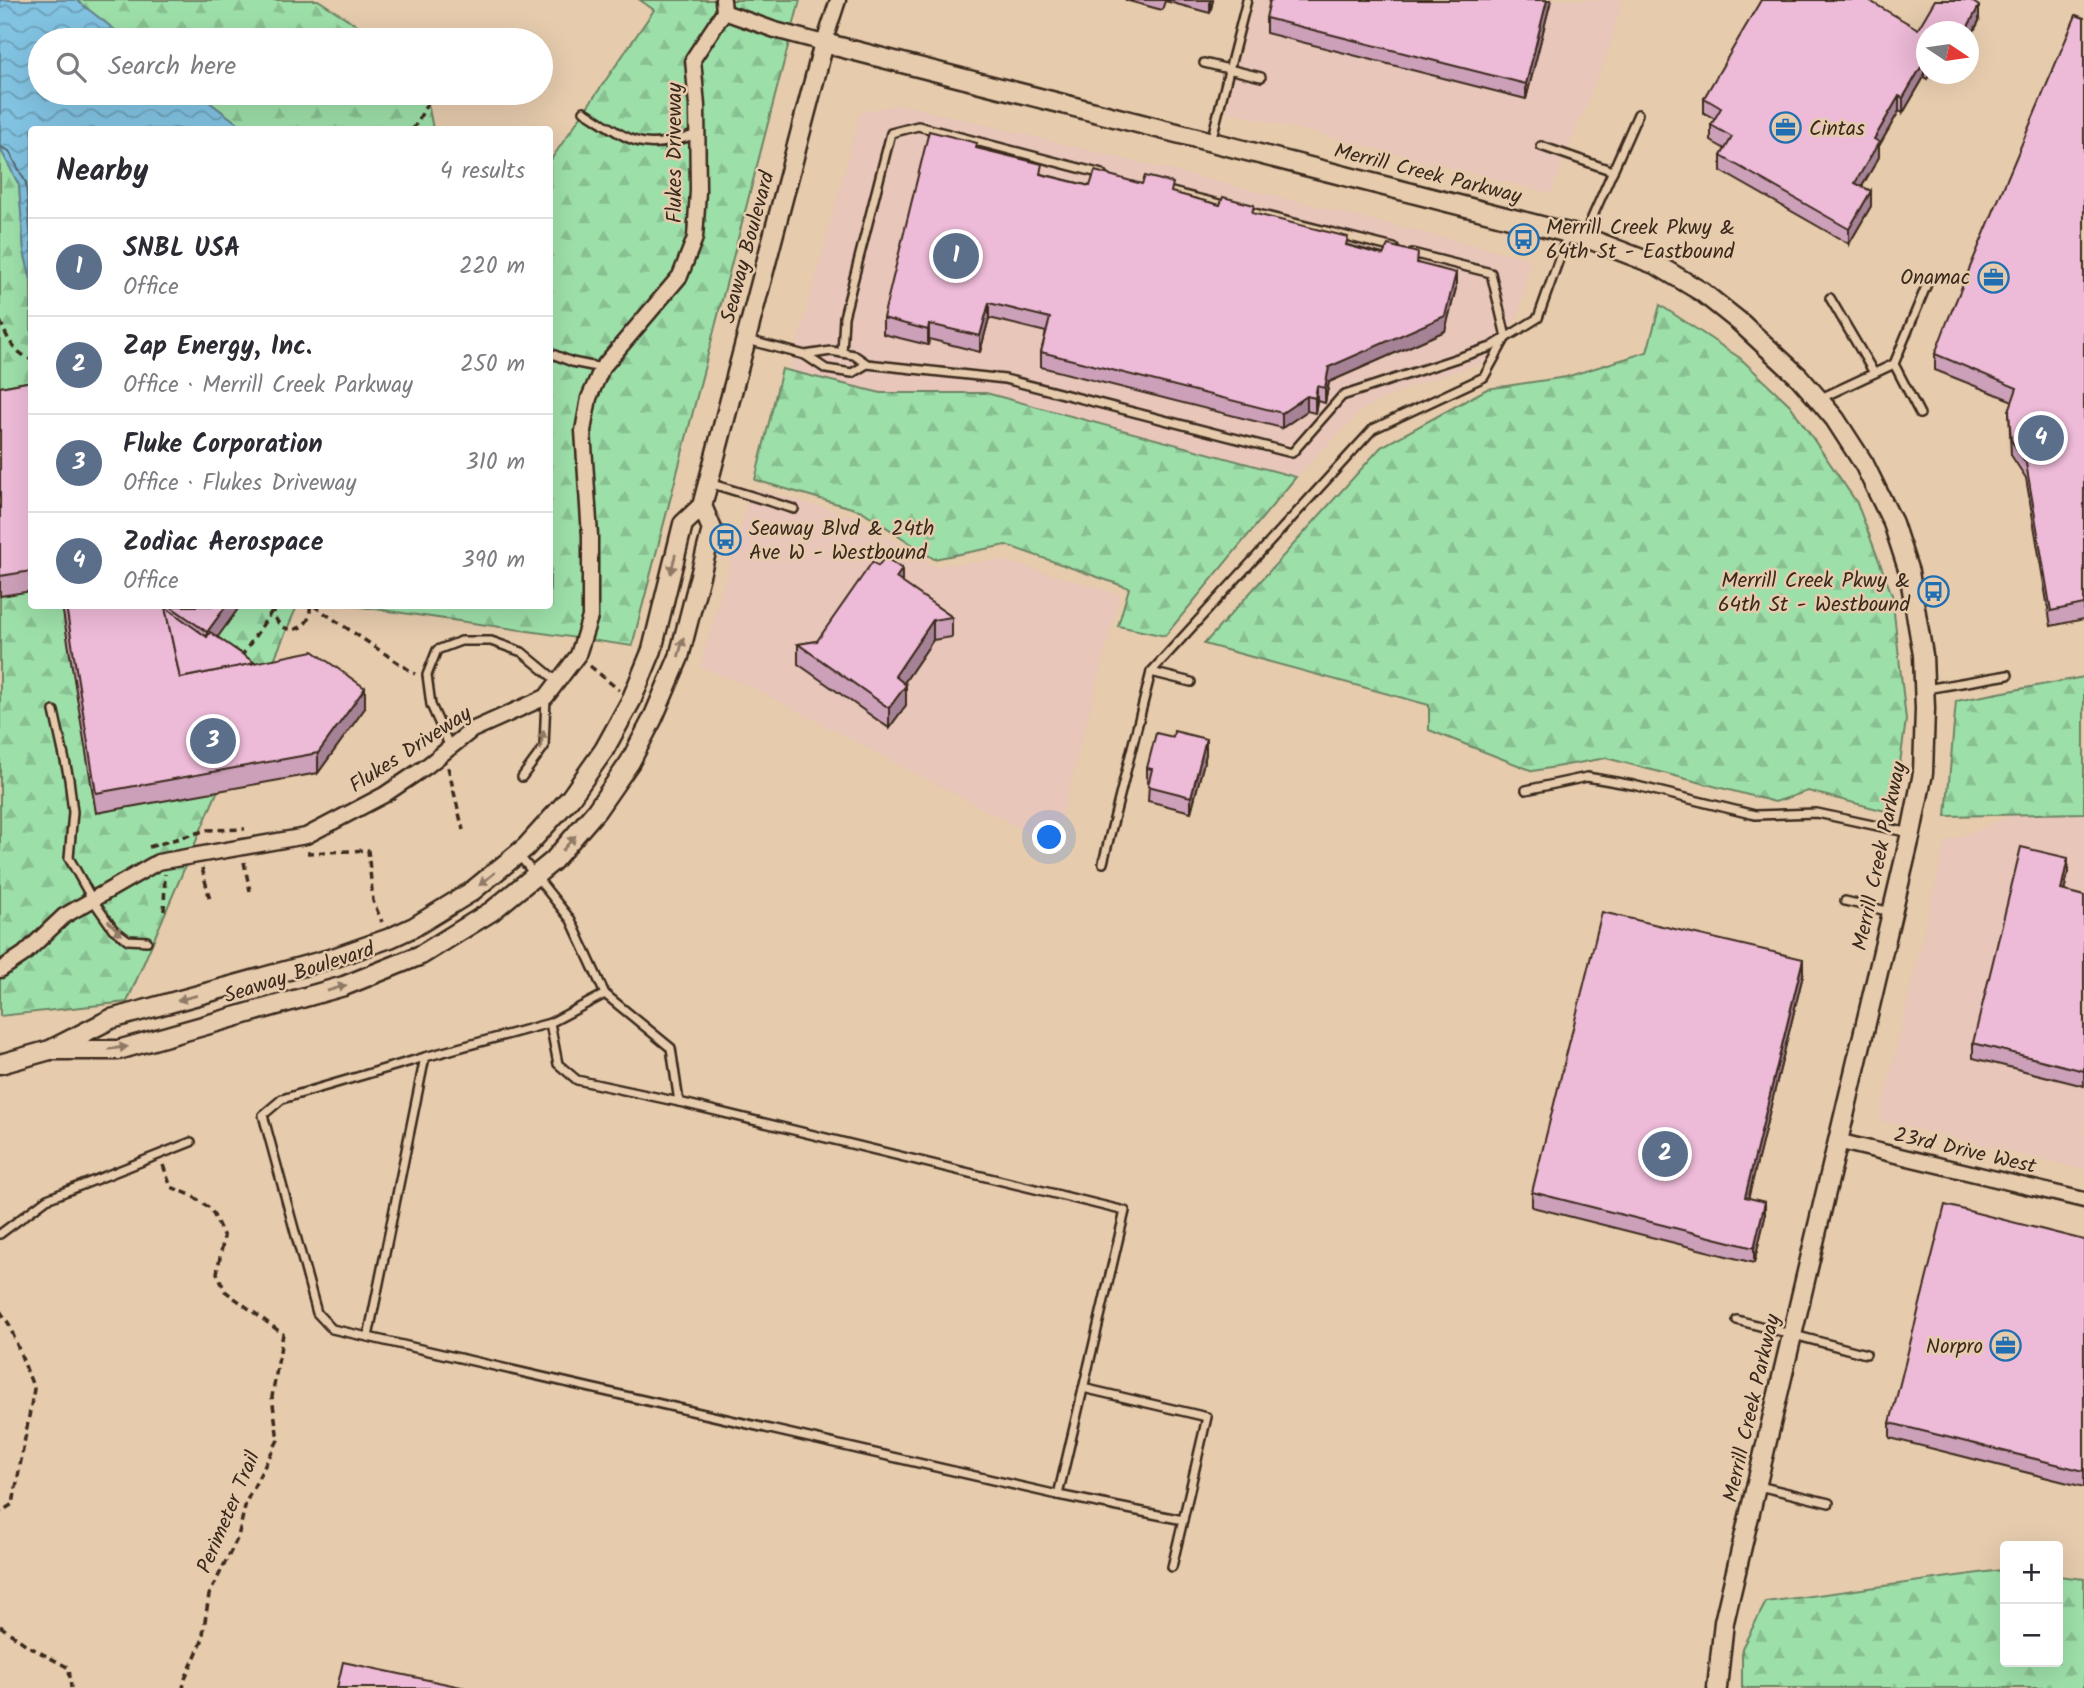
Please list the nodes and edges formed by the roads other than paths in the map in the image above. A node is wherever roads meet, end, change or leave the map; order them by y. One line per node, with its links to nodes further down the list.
1 (838, 0): 4 (street, Seaway Boulevard)
2 (1247, 0): 6 (lane)
3 (723, 6): 4 (street); 10 (street, Flukes Driveway)
4 (824, 43): 11 (street, Merrill Creek Parkway); 20 (street, Seaway Boulevard)
5 (1204, 64): 6 (lane)
6 (1230, 69): 7 (lane); 11 (lane)
7 (1261, 77)
8 (584, 111): 10 (lane)
9 (1638, 114): 13 (lane)
10 (697, 134): 26 (street, Flukes Driveway)
11 (1211, 142): 16 (street, Merrill Creek Parkway)
12 (1541, 146): 13 (lane)
13 (1613, 172): 16 (lane)
14 (1107, 176): 21 (lane)
15 (1160, 189): 19 (lane)
16 (1576, 235): 19 (lane); 28 (street, Merrill Creek Parkway)
17 (1927, 284): 25 (lane)
18 (1830, 298): 27 (lane)
19 (1506, 337): 24 (lane); 33 (lane)
20 (746, 340): 23 (lane); 30 (street, Seaway Boulevard)
21 (842, 353): 23 (lane); 24 (lane)
22 (553, 354): 26 (lane)
23 (805, 355): 24 (lane)
24 (867, 364)
25 (1894, 364): 27 (lane); 29 (lane)
26 (602, 368): 35 (street, Flukes Driveway)
27 (1874, 373): 28 (lane)
28 (1819, 400): 37 (street, Merrill Creek Parkway)
29 (1920, 414)
30 (708, 483): 31 (street, Seaway Boulevard); 32 (lane)
31 (702, 506): 44 (street, Seaway Boulevard, one-way to 44); 46 (street, Seaway Boulevard, one-way to 31)
32 (794, 509)
33 (1150, 672): 36 (lane); 45 (lane)
34 (2008, 675): 37 (lane)
35 (558, 682): 38 (street, Flukes Driveway); 40 (lane)
36 (1191, 682)
37 (1924, 690): 43 (street, Merrill Creek Parkway)
38 (546, 697): 40 (street, Flukes Driveway); 41 (lane, one-way to 38)
39 (54, 712): 47 (lane)
40 (444, 752): 47 (street, Flukes Driveway)
41 (522, 777)
42 (1526, 790): 43 (lane)
43 (1911, 833): 49 (street, Merrill Creek Parkway)
44 (518, 853): 46 (lane); 54 (street, Seaway Boulevard, one-way to 54)
45 (1103, 863)
46 (536, 875): 52 (lane); 54 (street, Seaway Boulevard, one-way to 46)
47 (93, 899): 50 (lane, one-way to 50); 51 (street, Flukes Driveway)
48 (1845, 901): 49 (lane)
49 (1892, 912): 58 (street, Merrill Creek Parkway)
50 (146, 941)
51 (0, 970)
52 (605, 993): 53 (lane); 57 (lane)
53 (550, 1023): 55 (lane); 57 (lane)
54 (50, 1050): 56 (street, Seaway Boulevard)
55 (425, 1057): 64 (lane); 64 (lane)
56 (0, 1064)
57 (679, 1102): 66 (lane)
58 (1837, 1141): 60 (street, 23rd Drive West); 63 (street, Merrill Creek Parkway)
59 (191, 1142): 61 (lane)
60 (2084, 1200)
61 (0, 1234)
62 (1737, 1320): 63 (lane)
63 (1791, 1334): 65 (lane); 67 (street, Merrill Creek Parkway)
64 (368, 1337): 68 (lane)
65 (1866, 1354)
66 (1083, 1388): 68 (lane); 70 (lane)
67 (1756, 1485): 69 (lane); 72 (street, Merrill Creek Parkway)
68 (1058, 1495): 70 (lane)
69 (1829, 1503)
70 (1183, 1520): 71 (lane)
71 (1172, 1567)
72 (1717, 1688)

